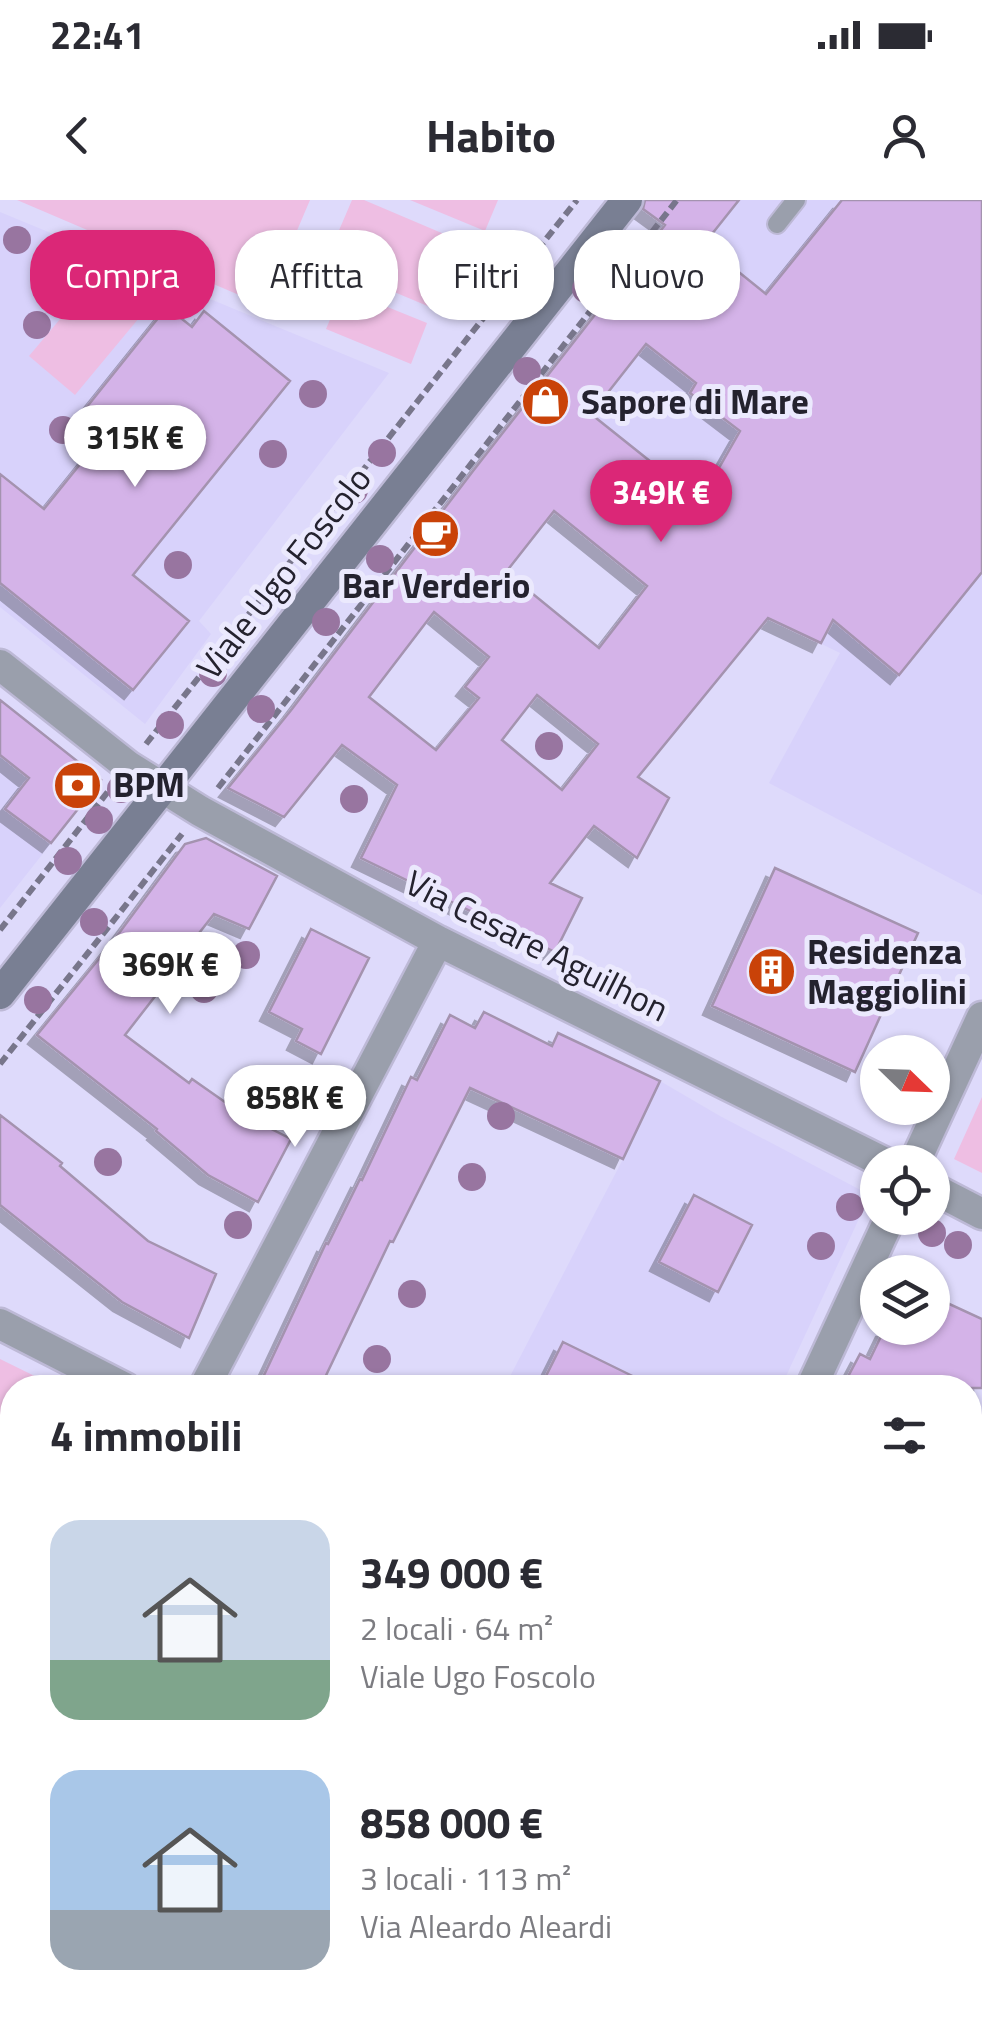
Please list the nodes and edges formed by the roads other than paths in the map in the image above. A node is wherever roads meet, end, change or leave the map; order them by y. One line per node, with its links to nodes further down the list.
1 (627, 200): 5 (street, Viale Ugo Foscolo)
2 (796, 200): 3 (lane)
3 (777, 224)
4 (0, 665): 5 (street, Via Cesare Aguilhon)
5 (161, 788): 6 (street, Via Cesare Aguilhon); 7 (street, Viale Ugo Foscolo)
6 (438, 940): 10 (street, Via Cesare Aguilhon); 16 (street)
7 (0, 994)
8 (982, 1017): 9 (street)
9 (923, 1145)
10 (860, 1151)
11 (950, 1197): 12 (street)
12 (982, 1214)
13 (882, 1235): 17 (street)
14 (0, 1324): 15 (street)
15 (100, 1375)
16 (211, 1375)
17 (817, 1375)

